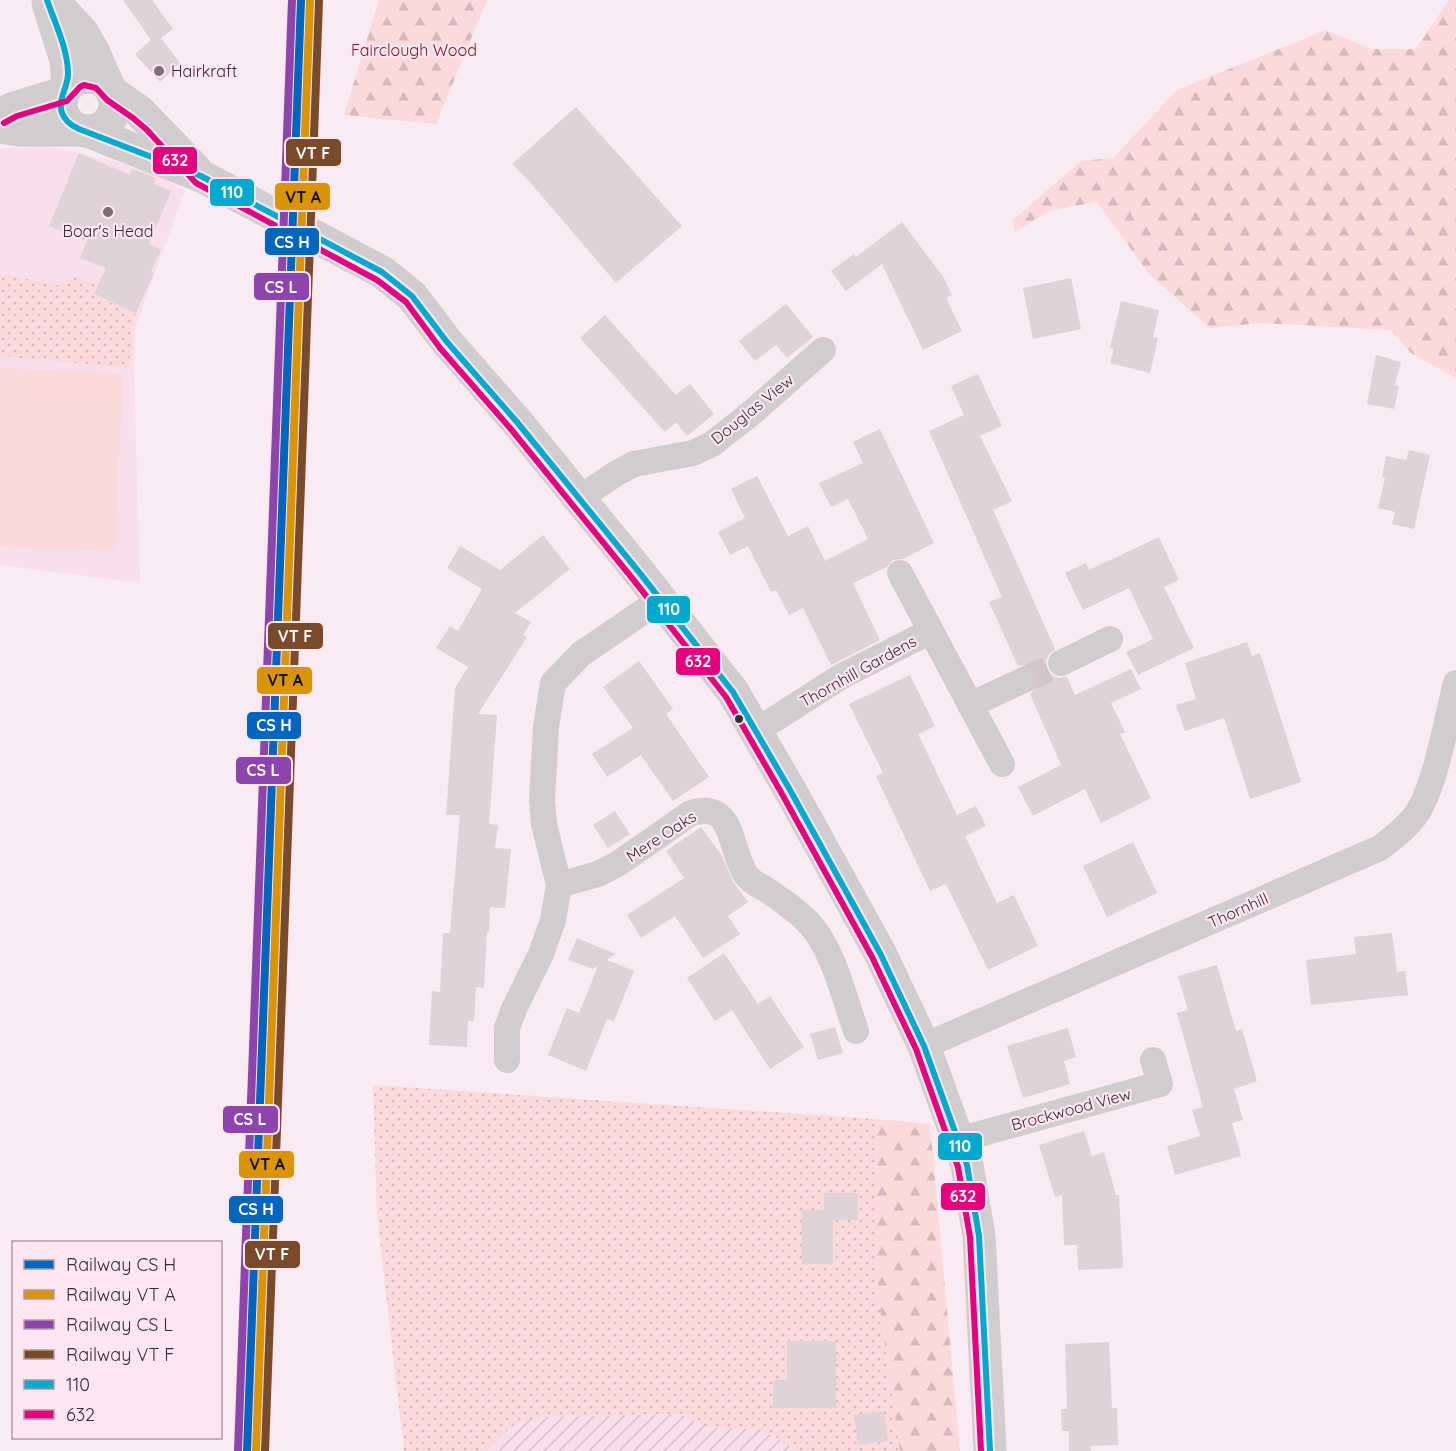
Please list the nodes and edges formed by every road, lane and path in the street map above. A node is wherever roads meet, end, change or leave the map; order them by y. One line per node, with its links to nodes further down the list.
1 (47, 0): 3 (main road)
2 (52, 0): 4 (main road)
3 (65, 89): 4 (main road); 5 (main road); 7 (main road)
4 (111, 89): 7 (main road); 8 (main road)
5 (0, 115)
6 (0, 127): 7 (main road)
7 (83, 130): 8 (main road)
8 (210, 181): 10 (main road)
9 (823, 350): 10 (street, Douglas View)
10 (578, 499): 12 (main road)
11 (900, 573): 13 (street, Thornhill Gardens)
12 (660, 600): 19 (main road); 21 (street)
13 (931, 631): 18 (street, Thornhill Gardens); 19 (street, Thornhill Gardens)
14 (1110, 639): 15 (street)
15 (1061, 663)
16 (1024, 680): 18 (street)
17 (1456, 683): 23 (street, Thornhill)
18 (970, 705): 20 (street, Thornhill Gardens)
19 (756, 731): 23 (main road)
20 (1002, 764)
21 (559, 885): 22 (street, Mere Oaks); 24 (street)
22 (856, 1031)
23 (924, 1046): 26 (main road)
24 (507, 1060)
25 (1153, 1060): 26 (street, Brockwood View)
26 (958, 1140): 27 (main road)
27 (990, 1451)

